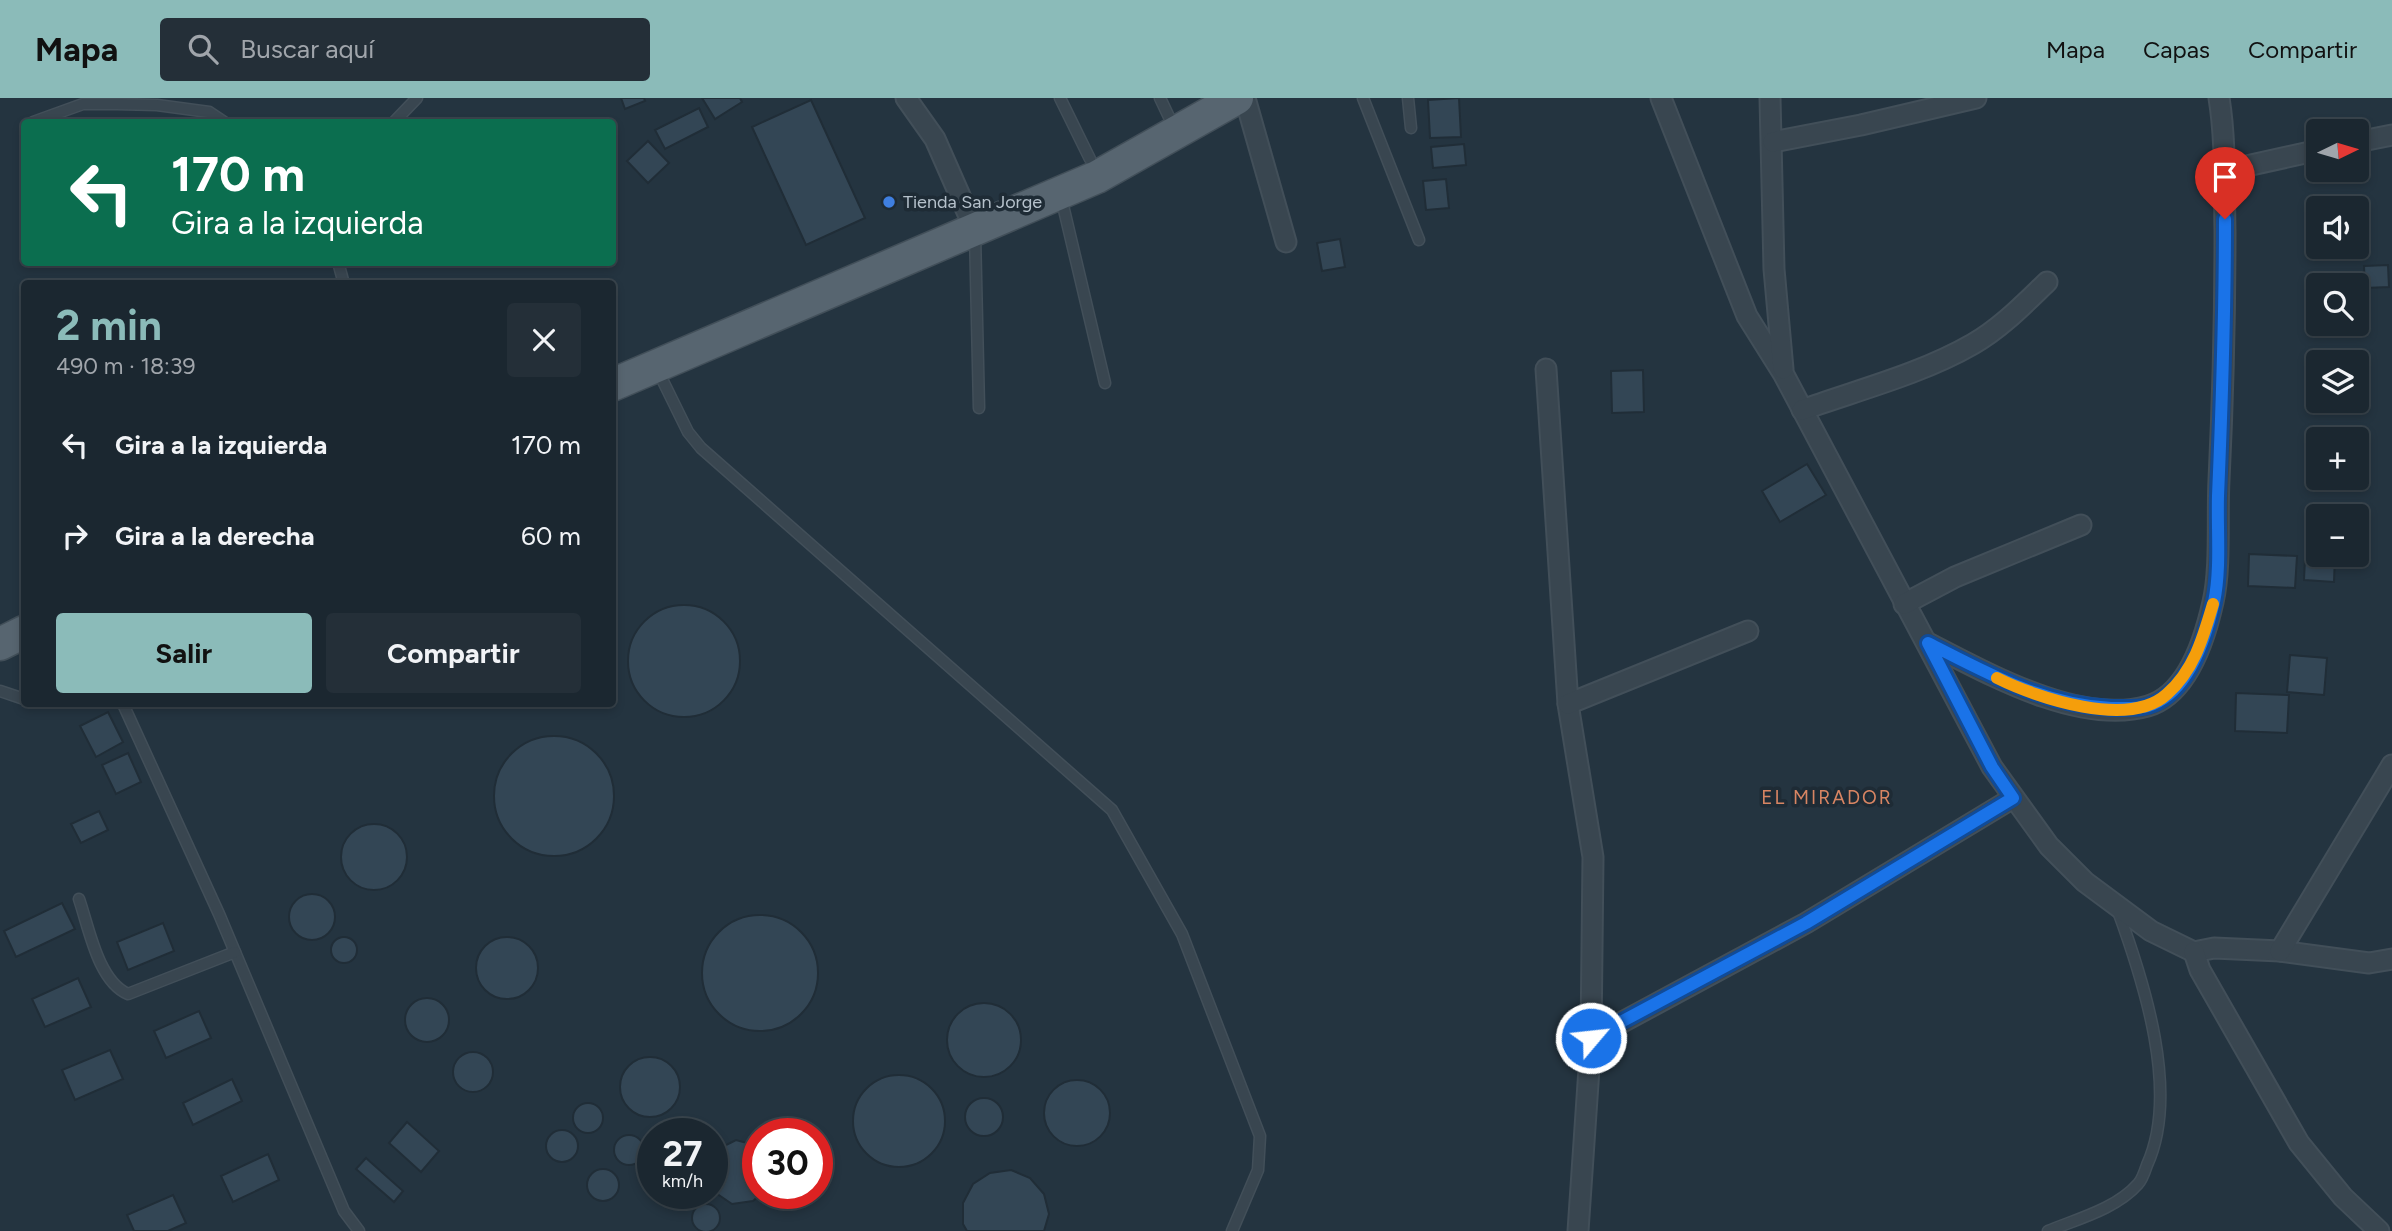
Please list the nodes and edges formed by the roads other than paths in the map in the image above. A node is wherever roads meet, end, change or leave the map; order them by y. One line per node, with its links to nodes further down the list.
1 (416, 98): 16 (lane)
2 (906, 98): 25 (street)
3 (1060, 98): 22 (lane)
4 (1200, 98): 13 (main road)
5 (1237, 98): 24 (main road)
6 (1245, 98): 27 (street)
7 (1363, 98): 26 (lane)
8 (1408, 98): 17 (lane)
9 (1661, 98): 32 (street)
10 (1770, 98): 20 (street)
11 (1976, 98): 20 (street)
12 (2219, 98): 23 (street)
13 (1164, 107): 22 (main road)
14 (41, 119): 15 (lane)
15 (220, 119)
16 (397, 119)
17 (1411, 128)
18 (2392, 135): 19 (street)
19 (2370, 139)
20 (1773, 142): 32 (street)
21 (2306, 153): 23 (street)
22 (1090, 159): 25 (main road)
23 (2224, 171): 41 (street)
24 (1060, 193): 25 (main road); 34 (lane)
25 (971, 223): 29 (main road); 30 (main road); 35 (lane)
26 (1419, 240)
27 (1286, 242)
28 (2047, 282): 36 (street)
29 (616, 362)
30 (656, 365): 33 (main road); 59 (lane)
31 (1546, 369): 47 (street)
32 (1784, 375): 36 (street)
33 (616, 383)
34 (1105, 383)
35 (979, 408)
36 (1802, 410): 38 (street)
37 (2081, 525): 38 (street)
38 (1904, 604): 41 (street)
39 (1748, 631): 47 (street)
40 (21, 634): 42 (main road)
41 (1928, 643): 50 (street)
42 (0, 644)
43 (21, 654): 44 (main road)
44 (0, 665)
45 (0, 691): 46 (lane)
46 (21, 698)
47 (1568, 704): 57 (street)
48 (124, 707): 54 (lane)
49 (2392, 765): 53 (street)
50 (2013, 798): 52 (street); 57 (street)
51 (79, 899): 54 (lane)
52 (2117, 907): 55 (street); 61 (lane)
53 (2280, 951): 55 (street); 56 (street)
54 (235, 952): 58 (lane)
55 (2194, 952): 62 (street)
56 (2392, 959)
57 (1591, 1038): 60 (street)
58 (359, 1231)
59 (1232, 1231)
60 (1578, 1231)
61 (2048, 1231)
62 (2379, 1231)

